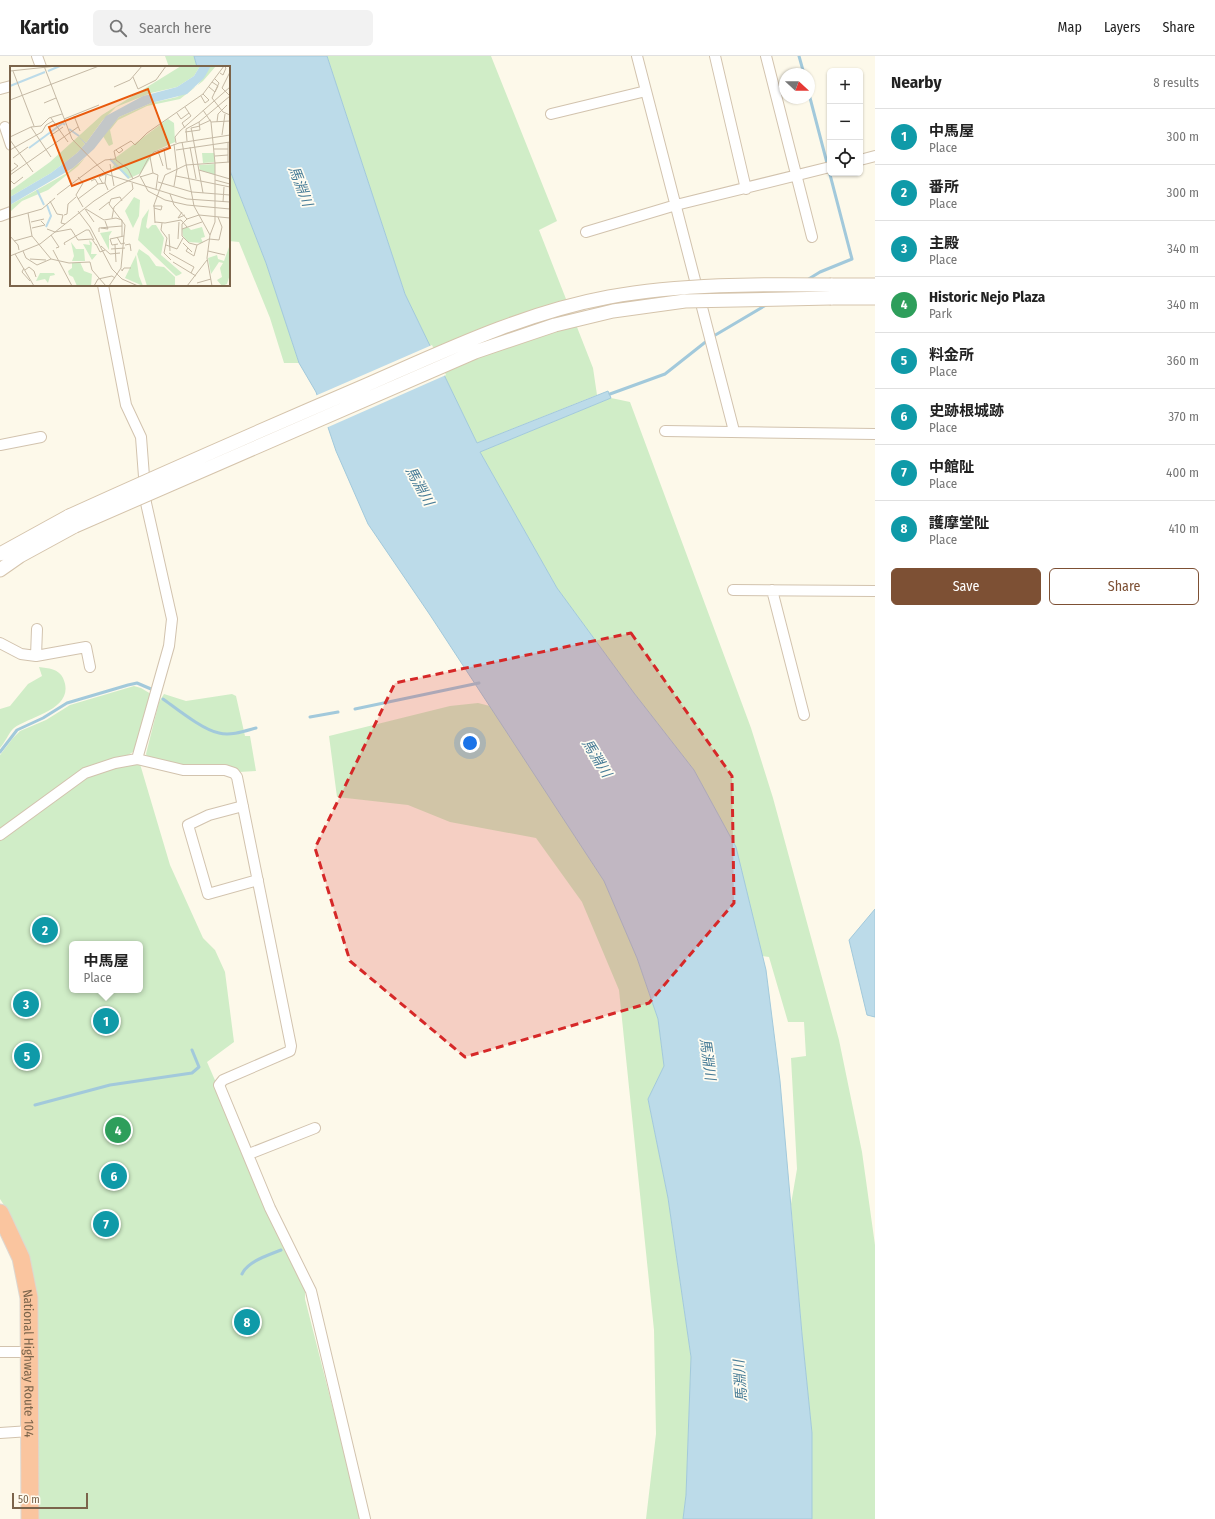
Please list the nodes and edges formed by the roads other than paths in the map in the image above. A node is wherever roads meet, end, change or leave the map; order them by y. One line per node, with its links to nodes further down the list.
1 (37, 56): 5 (street)
2 (637, 56): 8 (street)
3 (715, 56): 16 (street)
4 (766, 56): 15 (street)
5 (41, 66)
6 (10, 86): 7 (street)
7 (0, 89)
8 (646, 91): 9 (street); 17 (street)
9 (551, 114)
10 (5, 128): 11 (street)
11 (10, 142)
12 (875, 156): 13 (street)
13 (863, 159)
14 (827, 169): 15 (street)
15 (797, 176): 16 (street); 21 (street)
16 (746, 189): 17 (street)
17 (676, 205): 20 (street); 26 (street)
18 (10, 212): 19 (street)
19 (0, 216)
20 (586, 232)
21 (812, 237)
22 (875, 285): 30 (street, bridge)
23 (103, 286): 41 (street)
24 (875, 298): 30 (street, bridge)
25 (666, 431): 26 (street)
26 (734, 431): 27 (street)
27 (875, 434)
28 (41, 437): 29 (street)
29 (0, 446)
30 (72, 521): 31 (street); 32 (street)
31 (0, 554)
32 (0, 570)
33 (733, 590): 34 (street)
34 (772, 590): 35 (street); 40 (street)
35 (875, 591)
36 (37, 629): 38 (street)
37 (0, 643): 38 (street)
38 (36, 656): 39 (street)
39 (90, 667)
40 (804, 715)
41 (137, 758): 42 (street); 43 (street)
42 (243, 806): 44 (street); 44 (street)
43 (0, 835)
44 (258, 880): 46 (street)
45 (315, 1128): 46 (street)
46 (249, 1154): 53 (street)
47 (1, 1218): 49 (highway, National Highway Route 104)
48 (0, 1352): 49 (street)
49 (30, 1352): 50 (highway, National Highway Route 104)
50 (30, 1431): 51 (street); 52 (highway, National Highway Route 104)
51 (0, 1432)
52 (30, 1519)
53 (365, 1519)

